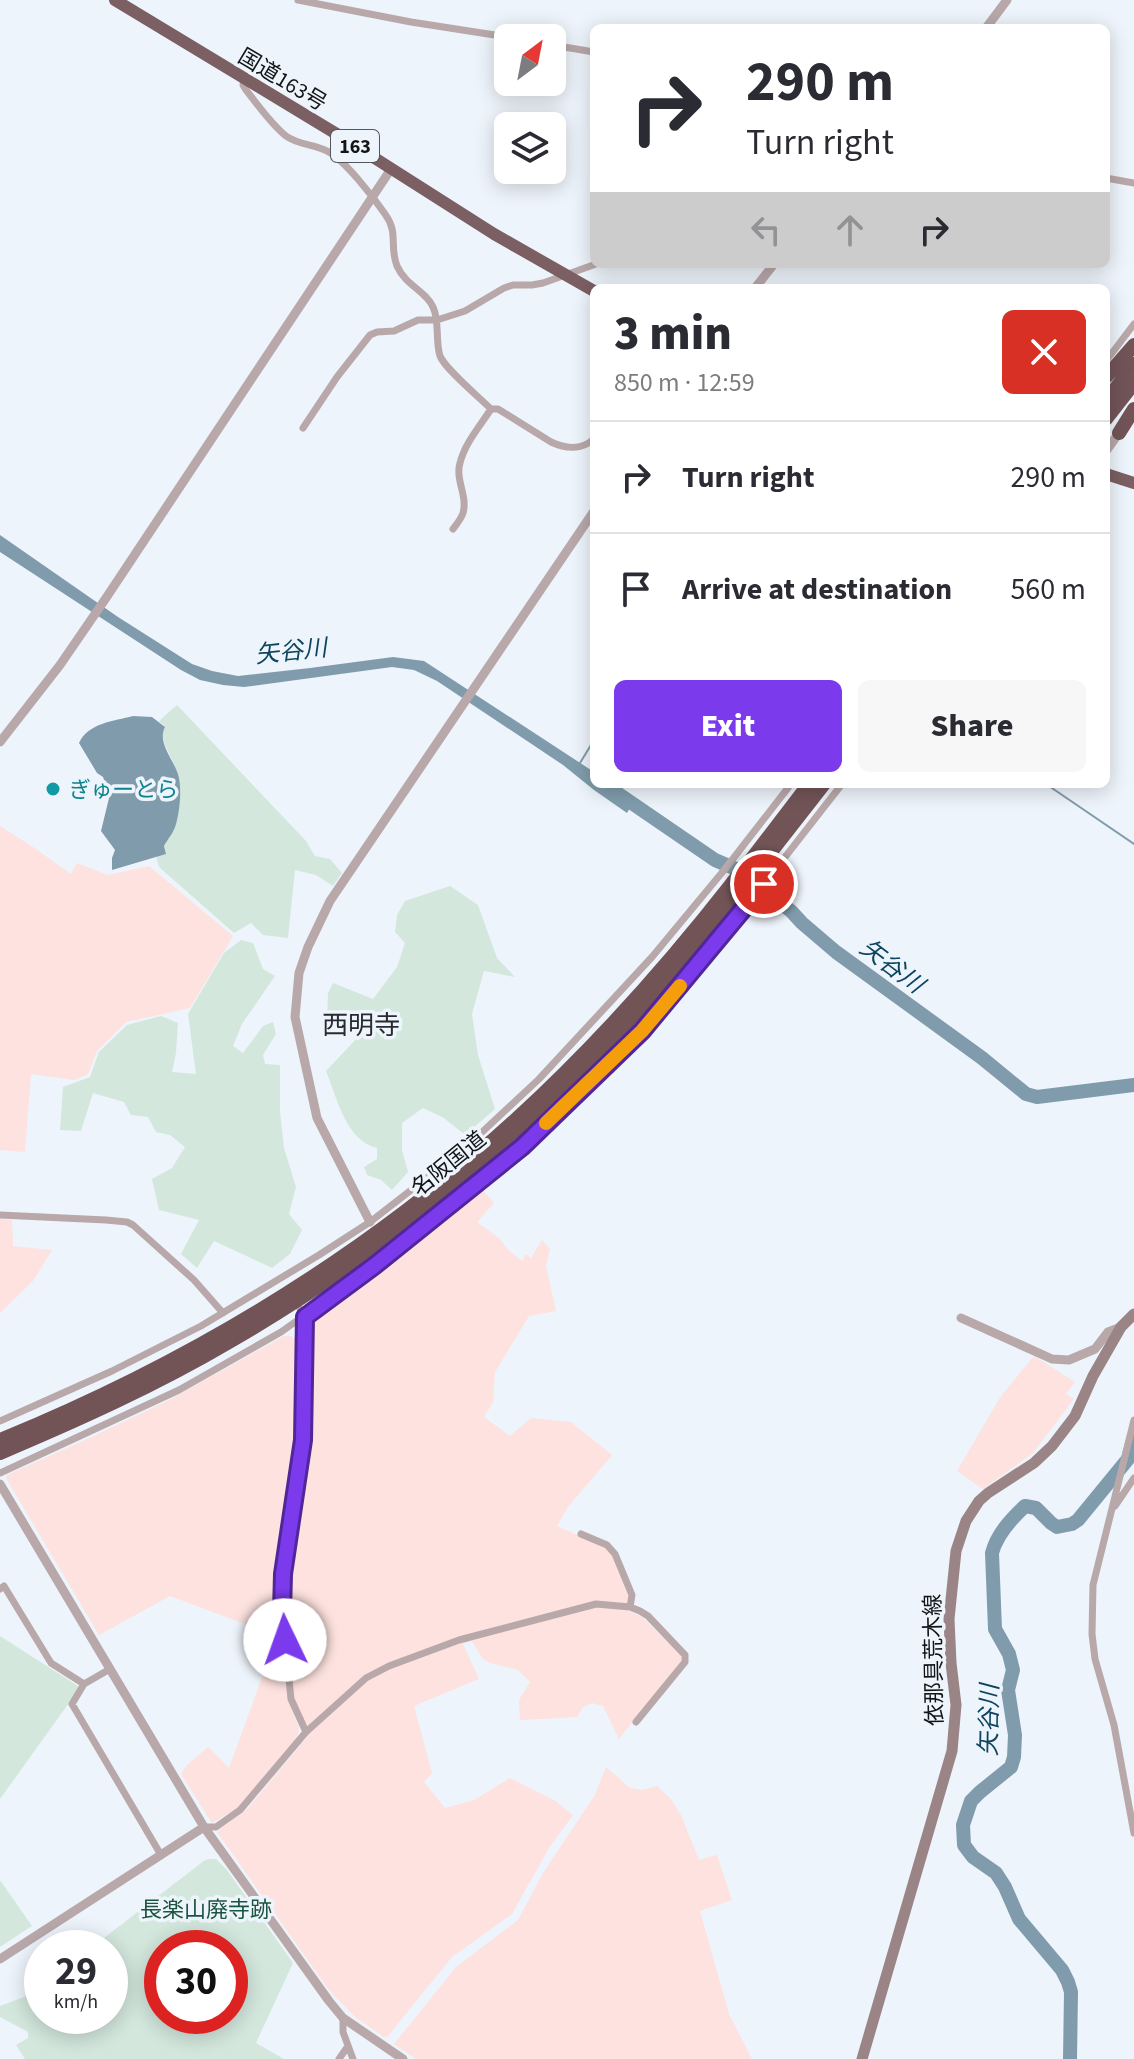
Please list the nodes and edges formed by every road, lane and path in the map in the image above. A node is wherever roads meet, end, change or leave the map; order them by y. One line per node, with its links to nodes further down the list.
1 (115, 0): 8 (highway, 国道163号 / 163)
2 (298, 0): 5 (street)
3 (1007, 0): 4 (street)
4 (989, 24)
5 (494, 35)
6 (566, 47): 7 (street)
7 (590, 51)
8 (244, 78): 9 (highway, 国道163号 / 163); 12 (street)
9 (391, 169): 12 (street); 15 (highway, 国道163号 / 163)
10 (1110, 179): 11 (street)
11 (1134, 183)
12 (373, 198): 18 (street); 38 (street)
13 (590, 266): 15 (street)
14 (771, 268): 16 (street)
15 (565, 276): 17 (highway, 国道163号 / 163); 18 (street)
16 (758, 284)
17 (590, 289)
18 (437, 320): 26 (street); 30 (street)
19 (1134, 324): 21 (street)
20 (1134, 345): 23 (highway)
21 (1110, 356)
22 (1134, 364): 25 (highway)
23 (1110, 372)
24 (1134, 383): 28 (highway)
25 (1110, 396)
26 (491, 409): 32 (street); 37 (street)
27 (1134, 409): 31 (highway)
28 (1110, 414)
29 (1134, 425): 31 (street)
30 (303, 428)
31 (1119, 433): 33 (street)
32 (590, 442)
33 (1110, 445)
34 (1110, 475): 35 (highway)
35 (1134, 483)
36 (590, 517): 46 (street)
37 (453, 529)
38 (0, 742)
39 (788, 788): 43 (street)
40 (807, 788): 44 (highway, 名阪国道)
41 (821, 788): 44 (highway, 名阪国道)
42 (838, 788): 44 (street)
43 (725, 869): 44 (street); 46 (street)
44 (751, 882): 48 (street); 54 (highway, 名阪国道)
45 (0, 1215): 47 (street)
46 (370, 1222): 47 (street)
47 (223, 1313): 53 (street)
48 (302, 1313): 55 (street); 65 (street)
49 (1134, 1314): 51 (main road, 依那具荒木線)
50 (961, 1318): 51 (street)
51 (1121, 1327): 75 (main road, 依那具荒木線)
52 (1134, 1420): 58 (street)
53 (0, 1421)
54 (4, 1445)
55 (0, 1473)
56 (1134, 1478): 58 (street)
57 (0, 1484): 62 (street)
58 (1111, 1511): 67 (street)
59 (581, 1534): 61 (street)
60 (0, 1589): 63 (street)
61 (630, 1607): 64 (street); 65 (street)
62 (110, 1669): 63 (street); 66 (street)
63 (84, 1684): 68 (street)
64 (636, 1722)
65 (306, 1732): 66 (street)
66 (204, 1827): 68 (street); 70 (street)
67 (1134, 1833)
68 (161, 1855): 69 (street)
69 (0, 1959)
70 (343, 2018): 71 (street); 74 (street)
71 (348, 2046): 72 (street); 73 (street)
72 (339, 2059)
73 (353, 2059)
74 (403, 2059)
75 (862, 2059)

